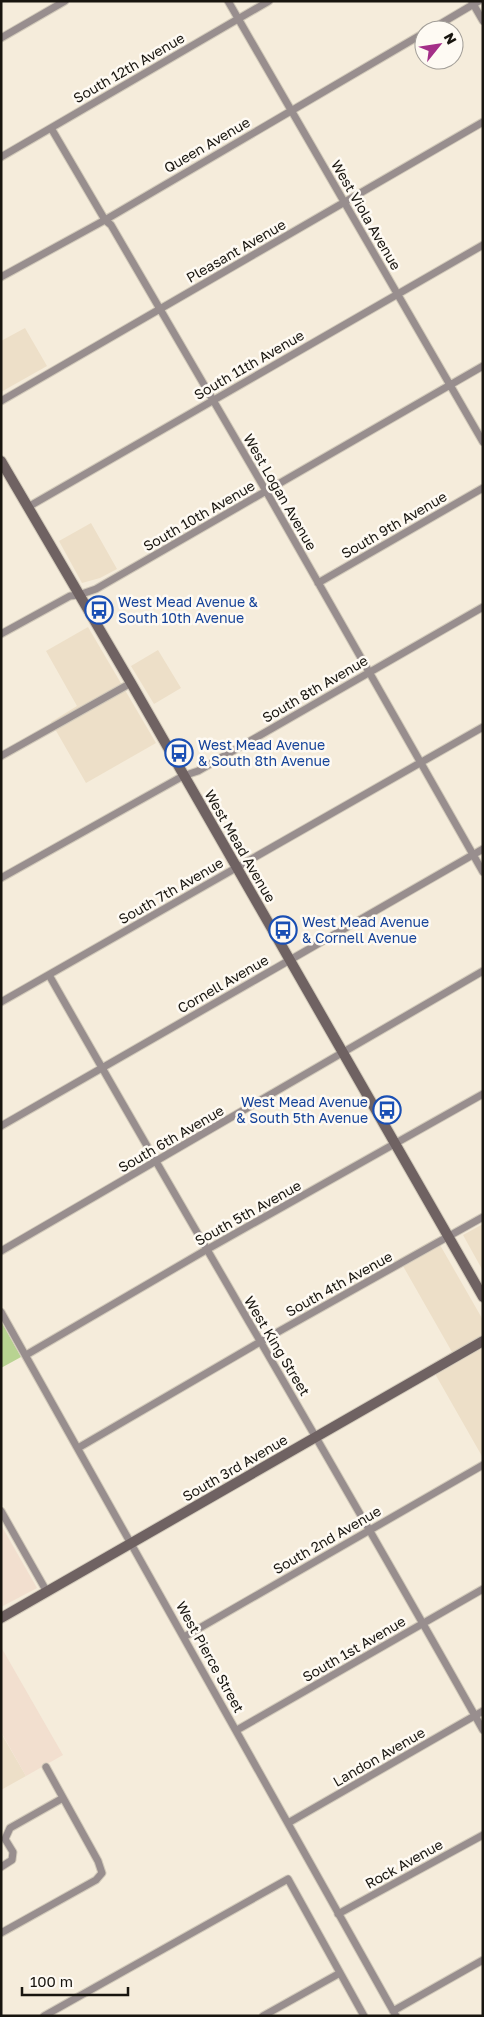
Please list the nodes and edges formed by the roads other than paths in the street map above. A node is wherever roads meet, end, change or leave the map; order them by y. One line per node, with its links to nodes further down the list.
1 (65, 1): 8 (street)
2 (228, 1): 5 (street, West Viola Avenue)
3 (269, 1): 5 (street, South 12th Avenue)
4 (474, 2): 6 (street); 7 (street)
5 (238, 19): 10 (street, West Viola Avenue); 12 (street, South 12th Avenue)
6 (446, 20)
7 (483, 21)
8 (1, 38)
9 (414, 39): 10 (street, Queen Avenue)
10 (290, 111): 14 (street, West Viola Avenue); 15 (street, Queen Avenue)
11 (483, 122): 14 (street, Pleasant Avenue)
12 (51, 128): 13 (street, South 12th Avenue); 15 (street, West Logan Avenue)
13 (1, 157)
14 (344, 202): 18 (street, West Viola Avenue); 19 (street, Pleasant Avenue)
15 (105, 220): 17 (street, Queen Avenue); 19 (street, West Logan Avenue)
16 (483, 244): 18 (street, South 11th Avenue)
17 (1, 277)
18 (397, 294): 21 (street, West Viola Avenue); 23 (street, South 11th Avenue)
19 (160, 309): 22 (street, Pleasant Avenue); 23 (street, West Logan Avenue)
20 (483, 366): 21 (street, South 10th Avenue)
21 (451, 384): 24 (street, West Viola Avenue); 27 (street, South 10th Avenue)
22 (1, 401)
23 (213, 401): 27 (street, West Logan Avenue); 28 (street, South 11th Avenue)
24 (483, 442)
25 (1, 461): 28 (street, West Mead Avenue)
26 (483, 488): 29 (street, South 9th Avenue)
27 (266, 491): 29 (street, West Logan Avenue); 30 (street, South 10th Avenue)
28 (28, 507): 30 (street, West Mead Avenue)
29 (318, 583): 33 (street, West Logan Avenue)
30 (79, 595): 32 (street, South 10th Avenue); 34 (street, West Mead Avenue)
31 (483, 607): 33 (street, South 8th Avenue)
32 (1, 634)
33 (370, 672): 37 (street, West Logan Avenue); 38 (street, South 8th Avenue)
34 (131, 682): 36 (street); 38 (street, West Mead Avenue)
35 (483, 727): 37 (street, South 7th Avenue)
36 (1, 756)
37 (419, 763): 40 (street, West Logan Avenue); 41 (street, South 7th Avenue)
38 (183, 776): 41 (street, West Mead Avenue); 43 (street, South 8th Avenue)
39 (483, 849): 40 (street, Cornell Avenue)
40 (473, 855): 42 (street, West Logan Avenue); 44 (street, Cornell Avenue)
41 (237, 868): 44 (street, West Mead Avenue); 46 (street, South 7th Avenue)
42 (483, 872)
43 (1, 878)
44 (289, 960): 48 (street, West Mead Avenue); 49 (street, Cornell Avenue)
45 (483, 971): 48 (street, South 6th Avenue)
46 (49, 975): 47 (street, South 7th Avenue); 49 (street, West King Street)
47 (1, 1002)
48 (344, 1052): 52 (street, West Mead Avenue); 53 (street, South 6th Avenue)
49 (102, 1068): 51 (street, Cornell Avenue); 53 (street, West King Street)
50 (483, 1094): 52 (street, South 5th Avenue)
51 (1, 1126)
52 (396, 1144): 55 (street, West Mead Avenue); 56 (street, South 5th Avenue)
53 (157, 1162): 56 (street, West King Street); 57 (street, South 6th Avenue)
54 (483, 1217): 55 (street, South 4th Avenue)
55 (448, 1237): 58 (street, West Mead Avenue); 61 (street, South 4th Avenue)
56 (206, 1250): 61 (street, West King Street); 62 (street, South 5th Avenue)
57 (1, 1251)
58 (483, 1297)
59 (1, 1312): 62 (street, West Pierce Street)
60 (483, 1341): 63 (street, South 3rd Avenue)
61 (260, 1342): 63 (street, West King Street); 64 (street, South 4th Avenue)
62 (26, 1355): 64 (street, West Pierce Street)
63 (316, 1437): 67 (street, West King Street); 68 (street, South 3rd Avenue)
64 (78, 1448): 68 (street, West Pierce Street)
65 (483, 1465): 67 (street, South 2nd Avenue)
66 (1, 1511): 70 (street)
67 (370, 1530): 72 (street, West King Street); 73 (street, South 2nd Avenue)
68 (132, 1543): 70 (street, South 3rd Avenue); 73 (street, West Pierce Street)
69 (483, 1589): 72 (street, South 1st Avenue)
70 (47, 1592): 71 (street, South 3rd Avenue)
71 (1, 1618)
72 (423, 1624): 75 (street, West King Street); 76 (street, South 1st Avenue)
73 (184, 1637): 76 (street, West Pierce Street)
74 (483, 1711): 75 (street, Landon Avenue)
75 (475, 1716): 77 (street, West King Street); 80 (street, Landon Avenue)
76 (237, 1730): 80 (street, West Pierce Street)
77 (483, 1730)
78 (46, 1768): 79 (street)
79 (63, 1798): 82 (street); 84 (street)
80 (288, 1823): 83 (street, West Pierce Street)
81 (483, 1835): 83 (street, Rock Avenue)
82 (1, 1867)
83 (338, 1914): 87 (street, West Pierce Street)
84 (1, 1933)
85 (483, 1960): 87 (street)
86 (340, 1973): 88 (street); 89 (street); 90 (street)
87 (394, 2013)
88 (44, 2016)
89 (263, 2016)
90 (364, 2016)

